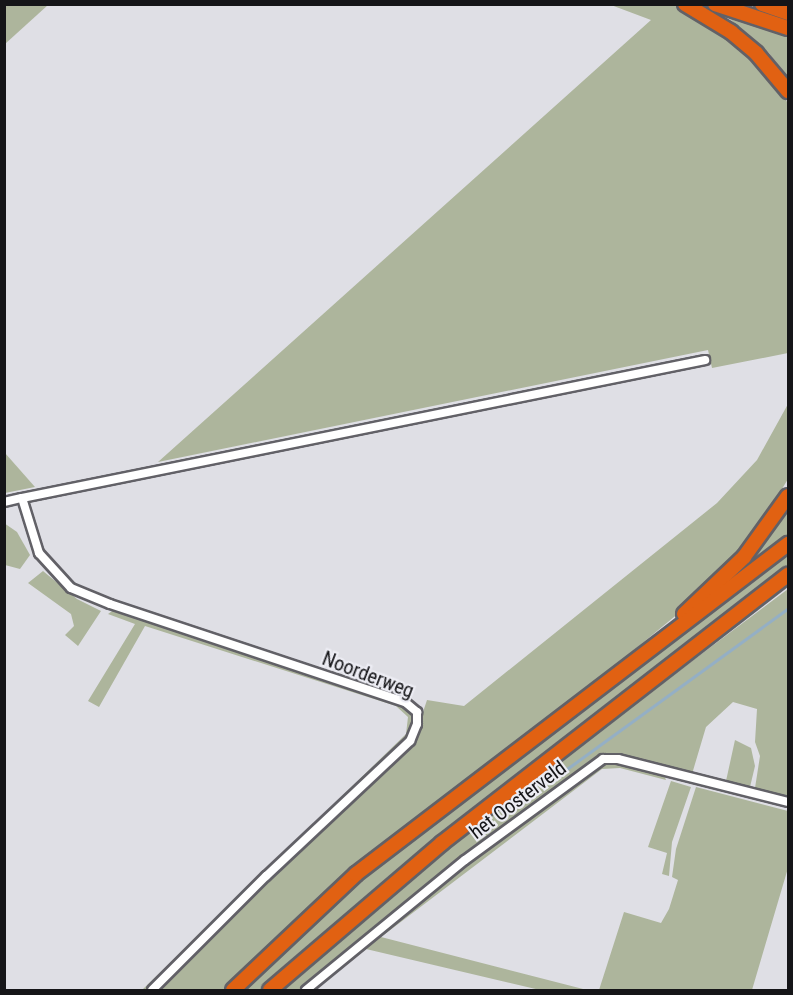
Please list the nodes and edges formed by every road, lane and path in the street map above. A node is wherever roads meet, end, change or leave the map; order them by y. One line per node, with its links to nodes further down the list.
1 (684, 4): 6 (highway)
2 (715, 4): 5 (highway)
3 (762, 4): 4 (highway)
4 (789, 13)
5 (789, 28)
6 (789, 91)
7 (705, 360): 9 (street)
8 (789, 496): 15 (highway)
9 (22, 498): 10 (street); 17 (street, Noorderweg)
10 (4, 502)
11 (789, 544): 15 (highway)
12 (789, 575): 14 (highway)
13 (789, 581): 14 (highway)
14 (758, 600): 19 (highway)
15 (640, 658): 18 (highway)
16 (789, 802): 20 (street, het Oosterveld)
17 (152, 990)
18 (233, 990)
19 (270, 990)
20 (306, 990)

